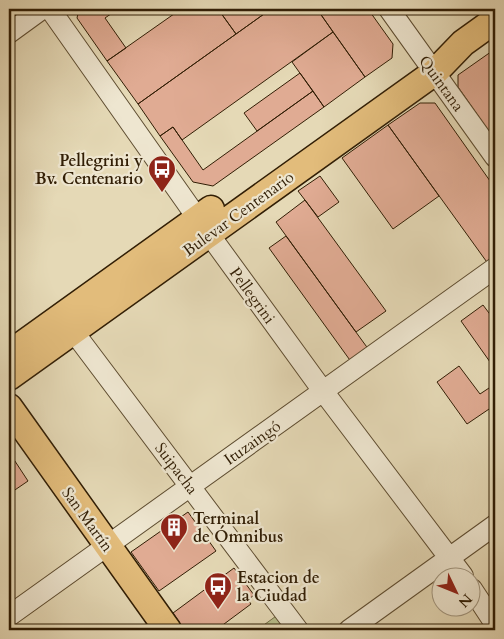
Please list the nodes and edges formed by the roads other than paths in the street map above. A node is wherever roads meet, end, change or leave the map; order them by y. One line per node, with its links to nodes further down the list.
1 (42, 9): 5 (street)
2 (50, 9): 8 (street, Pellegrini)
3 (389, 9): 6 (street, Quintana)
4 (495, 20): 6 (main road, Bulevar Centenario)
5 (9, 33)
6 (430, 65): 7 (street, Quintana); 8 (main road, Bulevar Centenario)
7 (495, 157)
8 (203, 226): 10 (main road, Bulevar Centenario); 11 (main road, Bulevar Centenario); 13 (street, Pellegrini)
9 (495, 268): 13 (street, Ituzaingó)
10 (73, 331): 12 (main road, Bulevar Centenario); 15 (street, Suipacha)
11 (9, 354)
12 (9, 377)
13 (323, 392): 15 (street, Ituzaingó); 18 (street, Pellegrini)
14 (9, 407): 17 (main road, San Martín)
15 (190, 486): 17 (street, Ituzaingó); 24 (street, Suipacha)
16 (495, 524): 18 (street)
17 (108, 545): 21 (street, Ituzaingó); 23 (main road, San Martín)
18 (450, 558): 19 (street, Pellegrini); 25 (street)
19 (456, 566)
20 (482, 605): 22 (street)
21 (9, 616)
22 (495, 624)
23 (168, 630)
24 (298, 630)
25 (349, 630)

